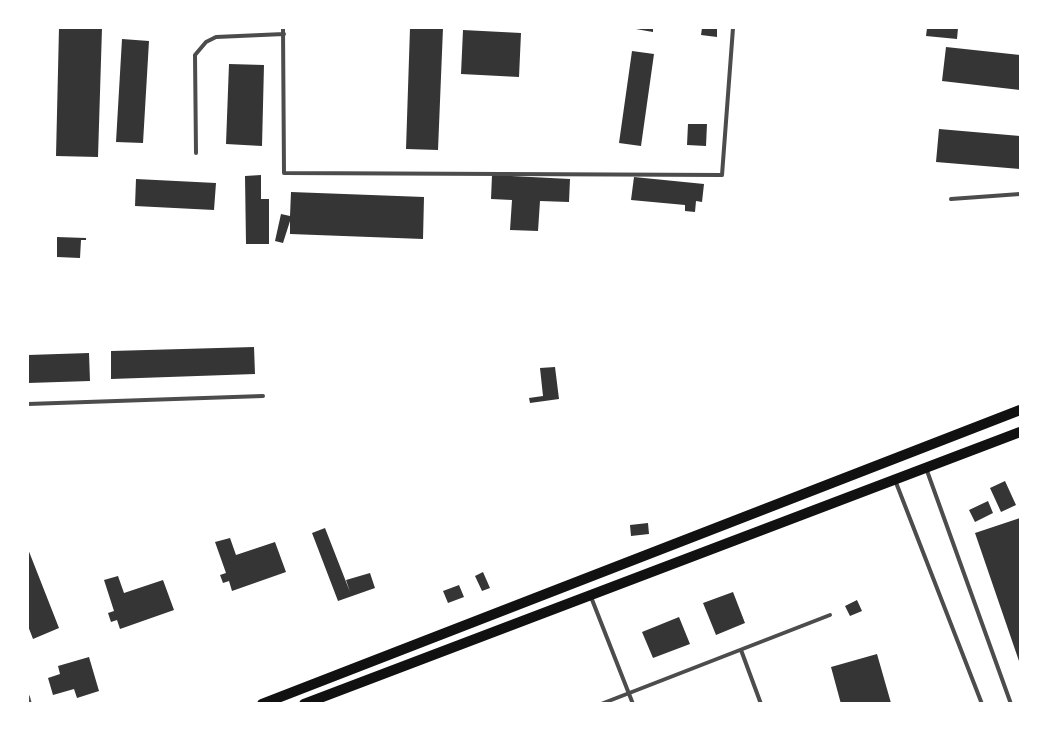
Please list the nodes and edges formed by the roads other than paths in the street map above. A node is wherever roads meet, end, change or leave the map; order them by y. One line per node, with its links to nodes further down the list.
1 (284, 28): 3 (lane)
2 (733, 28): 3 (lane)
3 (284, 34): 4 (lane)
4 (196, 153)
5 (1020, 194): 6 (lane)
6 (952, 199)
7 (263, 396): 8 (lane)
8 (28, 404)
9 (1020, 410): 19 (main road)
10 (1020, 432): 11 (main road)
11 (926, 468): 12 (main road); 25 (lane)
12 (895, 480): 13 (main road); 24 (lane)
13 (590, 595): 16 (lane); 20 (main road)
14 (830, 615): 15 (lane)
15 (740, 650): 16 (lane); 23 (lane)
16 (629, 693): 21 (lane); 22 (lane)
17 (28, 697): 18 (lane)
18 (30, 704)
19 (262, 704)
20 (304, 704)
21 (602, 704)
22 (633, 704)
23 (761, 704)
24 (982, 704)
25 (1011, 704)

